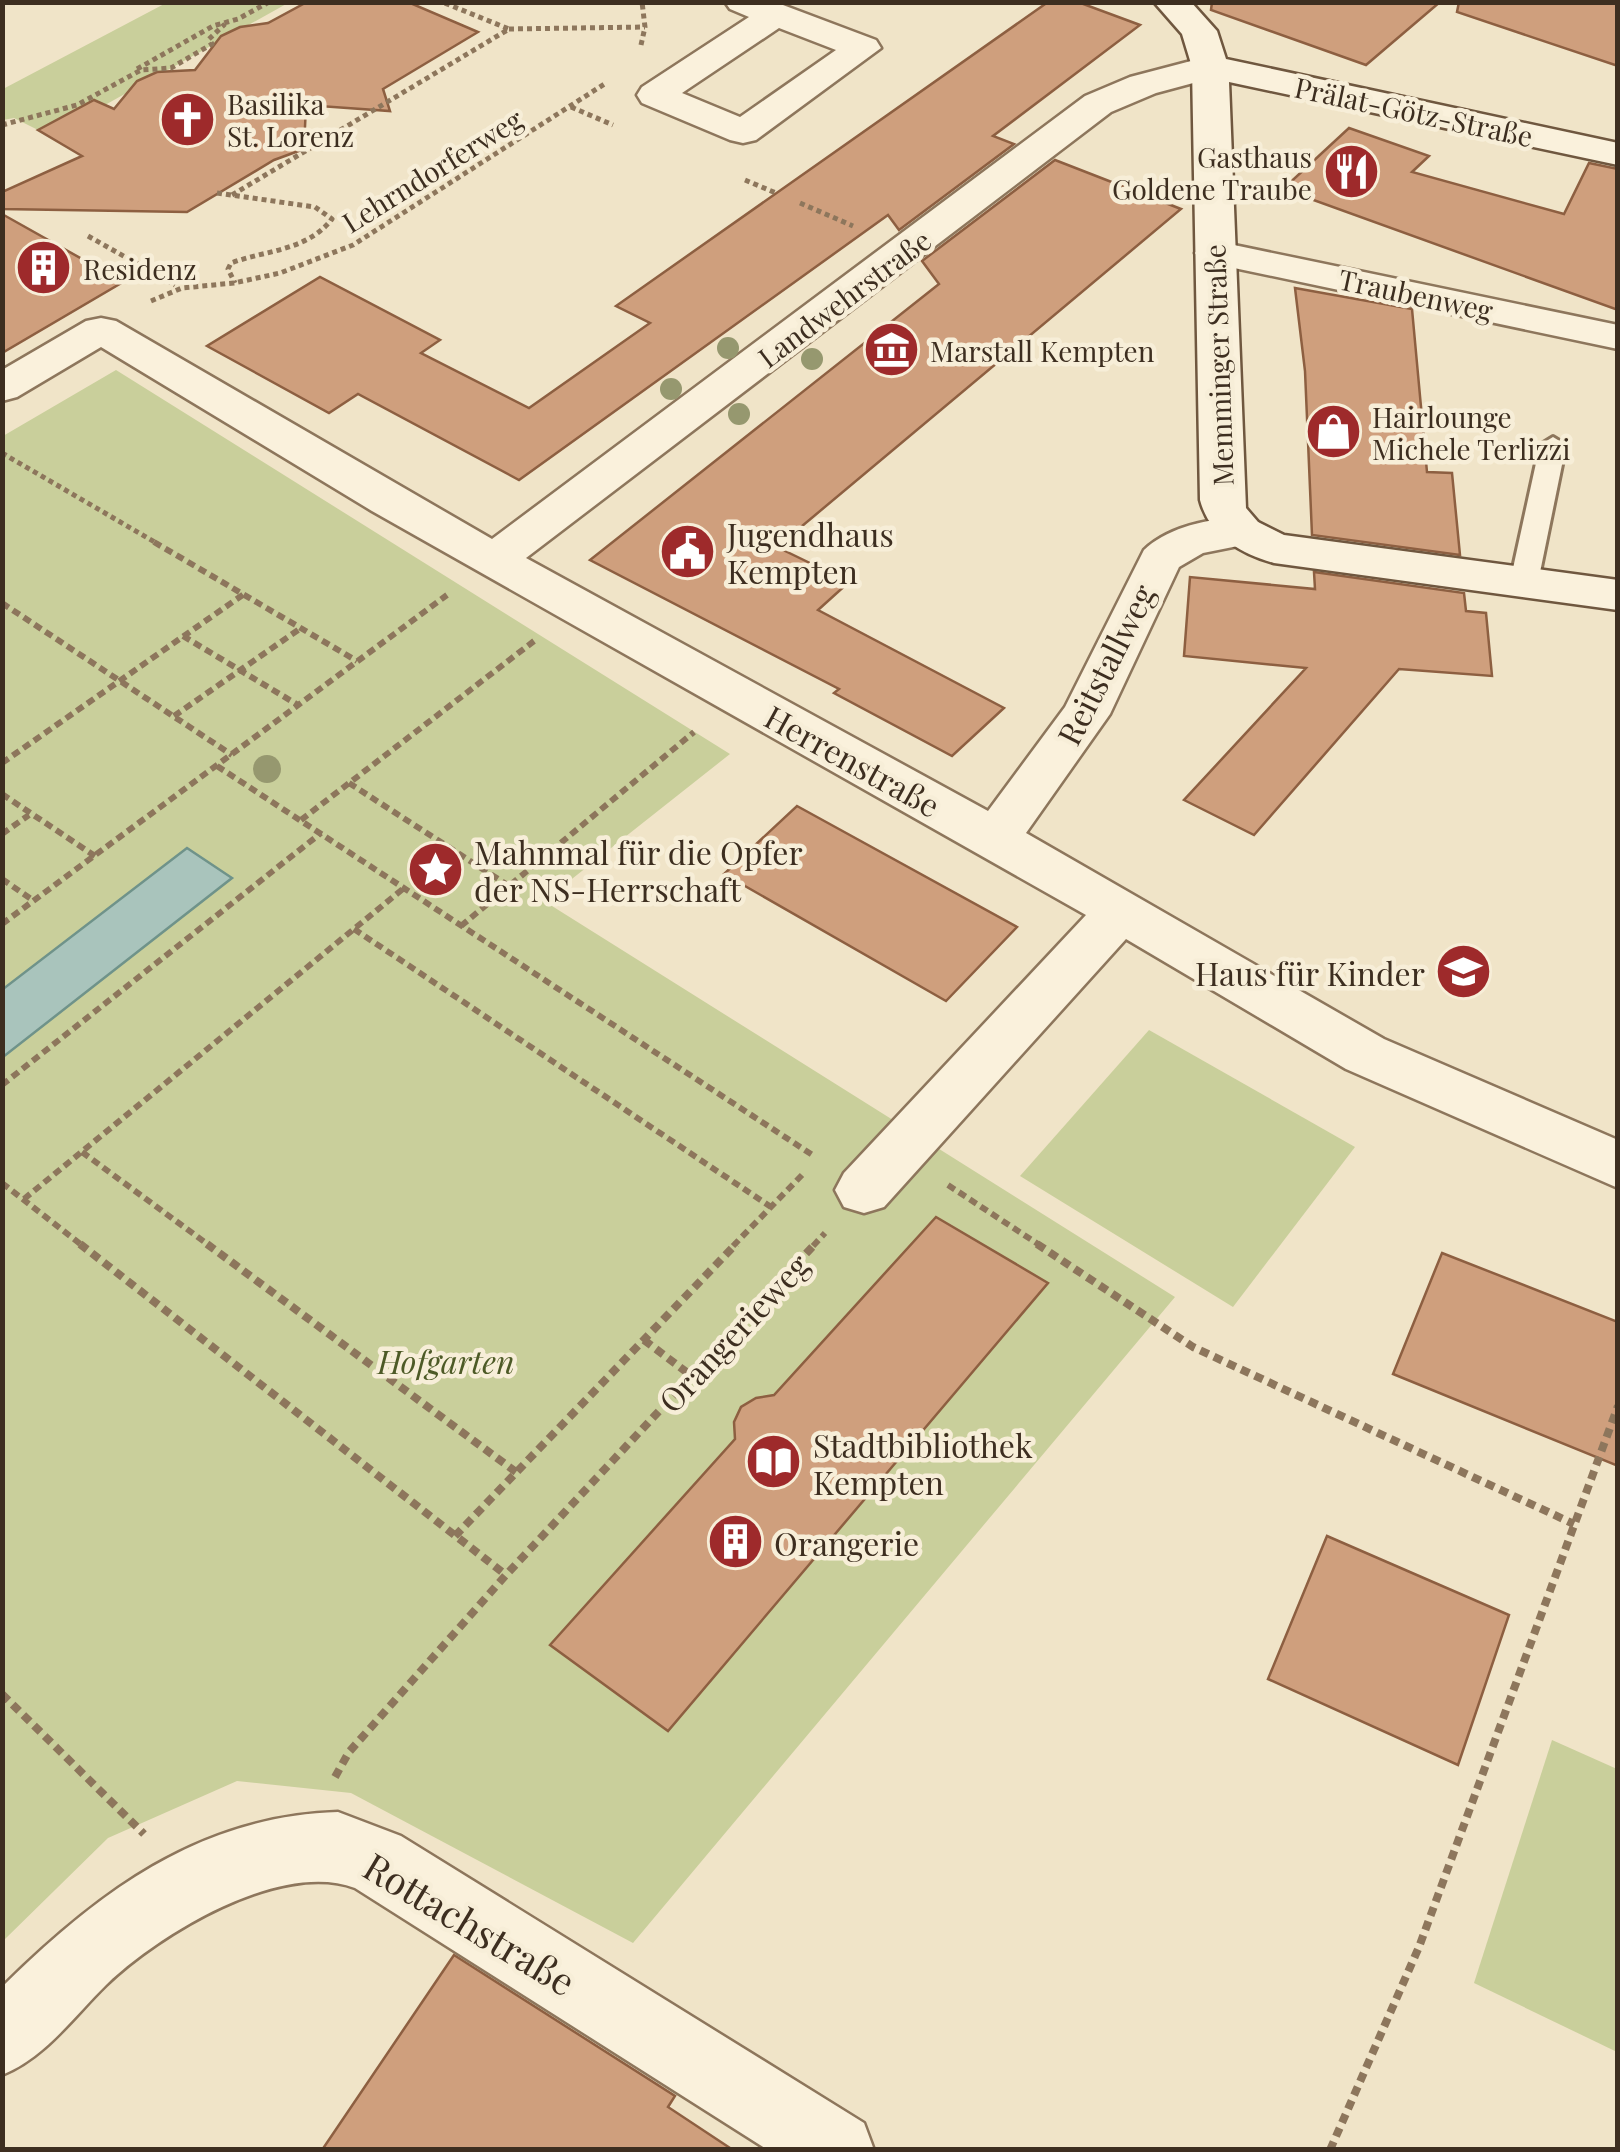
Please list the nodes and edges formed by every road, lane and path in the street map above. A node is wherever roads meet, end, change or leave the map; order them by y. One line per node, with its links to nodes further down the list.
1 (269, 2): 7 (path)
2 (442, 2): 9 (path)
3 (642, 2): 8 (path)
4 (742, 2): 6 (street)
5 (1171, 2): 13 (street, Memminger Straße)
6 (776, 15): 6 (street)
7 (225, 24): 11 (path); 15 (path)
8 (645, 27): 9 (path); 10 (path)
9 (509, 29): 19 (path)
10 (641, 48)
11 (189, 57): 12 (path); 15 (path)
12 (200, 62)
13 (1210, 67): 17 (street, Prälat-Götz-Straße); 21 (street, Memminger Straße); 28 (street, Landwehrstraße)
14 (615, 77): 22 (path, Lehrndorferweg)
15 (124, 81): 16 (path)
16 (2, 125)
17 (1618, 154)
18 (217, 193): 19 (path)
19 (232, 196): 22 (path)
20 (88, 236): 22 (path, Lehrndorferweg)
21 (1215, 253): 23 (street, Traubenweg); 27 (street, Memminger Straße)
22 (235, 282)
23 (1618, 337)
24 (2, 388): 28 (street, Herrenstraße)
25 (1552, 445): 29 (lane)
26 (2, 453): 30 (path)
27 (1242, 532): 29 (street, Memminger Straße); 51 (street, Reitstallweg)
28 (494, 560): 33 (street, Herrenstraße); 36 (path)
29 (1524, 582): 31 (street, Memminger Straße)
30 (244, 594): 34 (path); 35 (path)
31 (1618, 595)
32 (2, 603): 38 (path)
33 (578, 607): 39 (street, Herrenstraße); 45 (path)
34 (300, 628): 36 (path); 37 (path)
35 (183, 636): 37 (path); 38 (path)
36 (358, 662): 40 (path)
37 (241, 671): 40 (path); 41 (path)
38 (120, 681): 41 (path); 43 (path)
39 (737, 696): 51 (street, Herrenstraße); 54 (path)
40 (298, 706): 42 (path)
41 (174, 716): 42 (path)
42 (232, 755): 44 (path)
43 (2, 764)
44 (217, 766): 48 (path); 52 (path)
45 (348, 783): 48 (path); 54 (path)
46 (2, 794): 47 (path)
47 (29, 814): 50 (path); 52 (path)
48 (301, 820): 49 (path)
49 (321, 833): 55 (path); 61 (path)
50 (2, 834)
51 (994, 838): 57 (street, Herrenstraße)
52 (95, 856): 56 (path)
53 (2, 879): 56 (path)
54 (509, 886): 59 (path)
55 (404, 888): 59 (path); 60 (path)
56 (34, 901): 58 (path)
57 (1119, 913): 63 (street, Herrenstraße); 64 (street)
58 (2, 924)
59 (461, 926): 67 (path)
60 (354, 929): 62 (path); 67 (path)
61 (2, 1085)
62 (82, 1152): 66 (path); 72 (path)
63 (1618, 1165)
64 (882, 1171): 69 (path, Orangerieweg); 73 (path)
65 (2, 1182): 66 (path)
66 (24, 1199): 74 (path)
67 (772, 1207): 68 (path)
68 (644, 1340): 69 (path); 72 (path)
69 (693, 1377): 75 (path, Orangerieweg)
70 (1618, 1406): 71 (path)
71 (1614, 1434): 73 (path)
72 (516, 1472): 74 (path)
73 (1574, 1524): 81 (path)
74 (455, 1536): 75 (path)
75 (506, 1575): 77 (path, Orangerieweg)
76 (2, 1694): 78 (path)
77 (349, 1752)
78 (191, 1880): 79 (street, Rottachstraße); 80 (street, Rottachstraße)
79 (2, 2039)
80 (836, 2150)
81 (1330, 2150)

